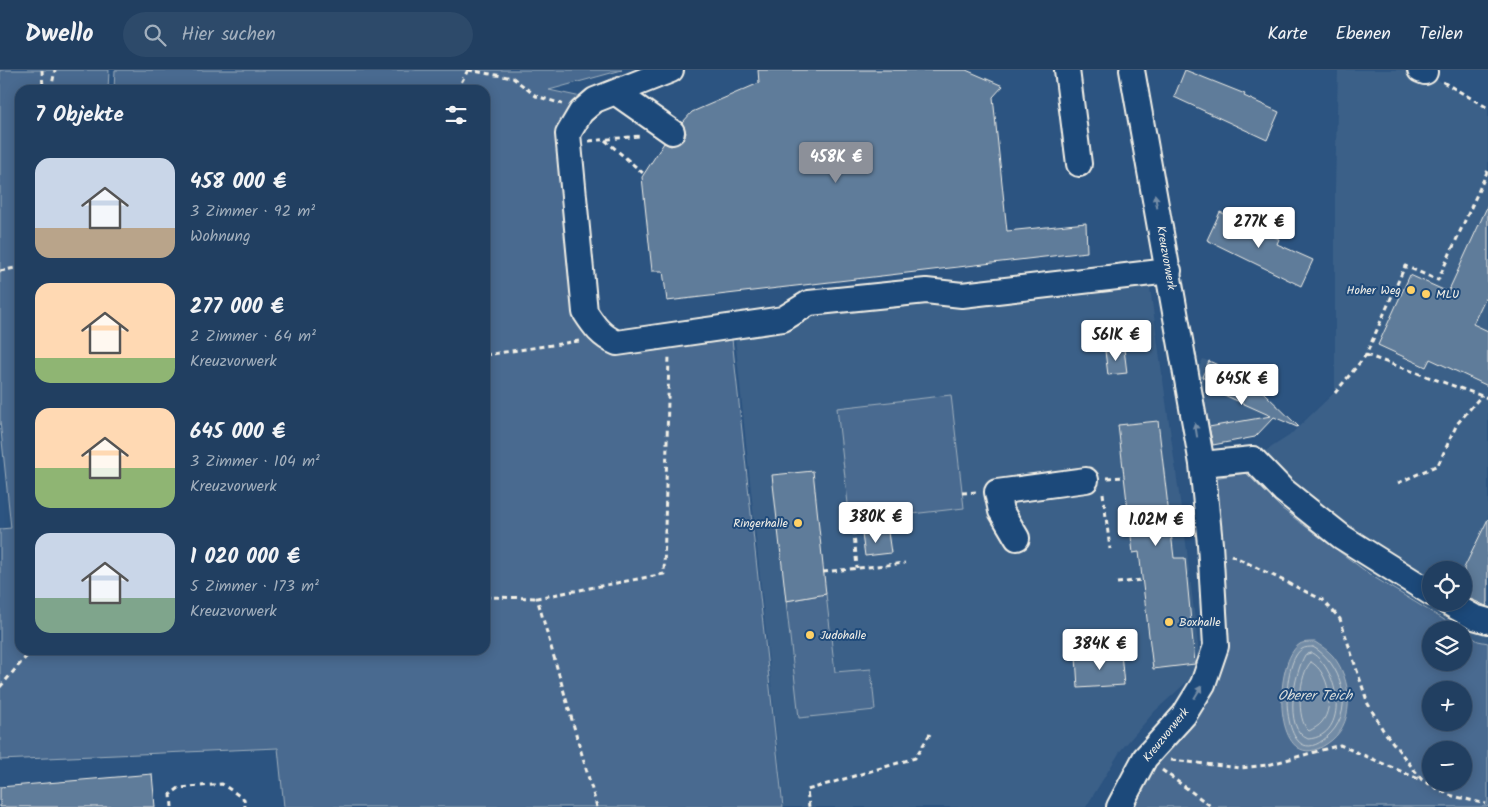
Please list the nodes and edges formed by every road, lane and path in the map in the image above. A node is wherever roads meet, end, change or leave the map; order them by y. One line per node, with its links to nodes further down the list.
1 (42, 70): 8 (path)
2 (55, 70): 9 (path)
3 (468, 70): 10 (path); 12 (path)
4 (671, 70): 11 (street)
5 (1067, 70): 17 (street)
6 (1132, 70): 22 (street, Kreuzvorwerk, one-way to 6)
7 (1422, 71): 13 (path)
8 (43, 85)
9 (52, 85)
10 (460, 85)
11 (615, 92): 14 (street); 16 (street)
12 (550, 100)
13 (1488, 108)
14 (672, 132): 15 (path)
15 (605, 140): 16 (path); 19 (path)
16 (568, 142): 24 (street)
17 (1078, 164)
18 (1488, 170): 26 (path)
19 (644, 174)
20 (15, 268): 21 (path)
21 (0, 271)
22 (1168, 271): 23 (street); 30 (street, Kreuzvorwerk, one-way to 22)
23 (670, 335): 24 (street); 44 (path)
24 (605, 337): 25 (path)
25 (490, 354)
26 (1366, 355): 27 (path); 28 (path)
27 (1335, 392)
28 (1482, 395): 29 (path); 31 (path)
29 (1488, 398)
30 (1202, 464): 35 (street, Kreuzvorwerk); 42 (street)
31 (1398, 483)
32 (1095, 487): 34 (street); 36 (path)
33 (853, 521): 38 (path)
34 (1017, 538)
35 (1210, 544): 50 (street, Kreuzvorwerk, one-way to 35); 51 (path)
36 (1110, 549)
37 (905, 563): 38 (path)
38 (856, 568): 39 (path)
39 (823, 572)
40 (1142, 580): 41 (path)
41 (1117, 583)
42 (1422, 587)
43 (490, 597): 44 (path)
44 (537, 598): 56 (path)
45 (1463, 611): 46 (street)
46 (1488, 621)
47 (28, 655): 48 (path)
48 (0, 686)
49 (930, 734): 57 (path)
50 (1151, 751): 51 (path); 58 (street, Kreuzvorwerk); 59 (path)
51 (1422, 780)
52 (1442, 791): 53 (path)
53 (1486, 805)
54 (172, 807): 55 (path)
55 (245, 807)
56 (597, 807)
57 (809, 807)
58 (1119, 807)
59 (1212, 807)

